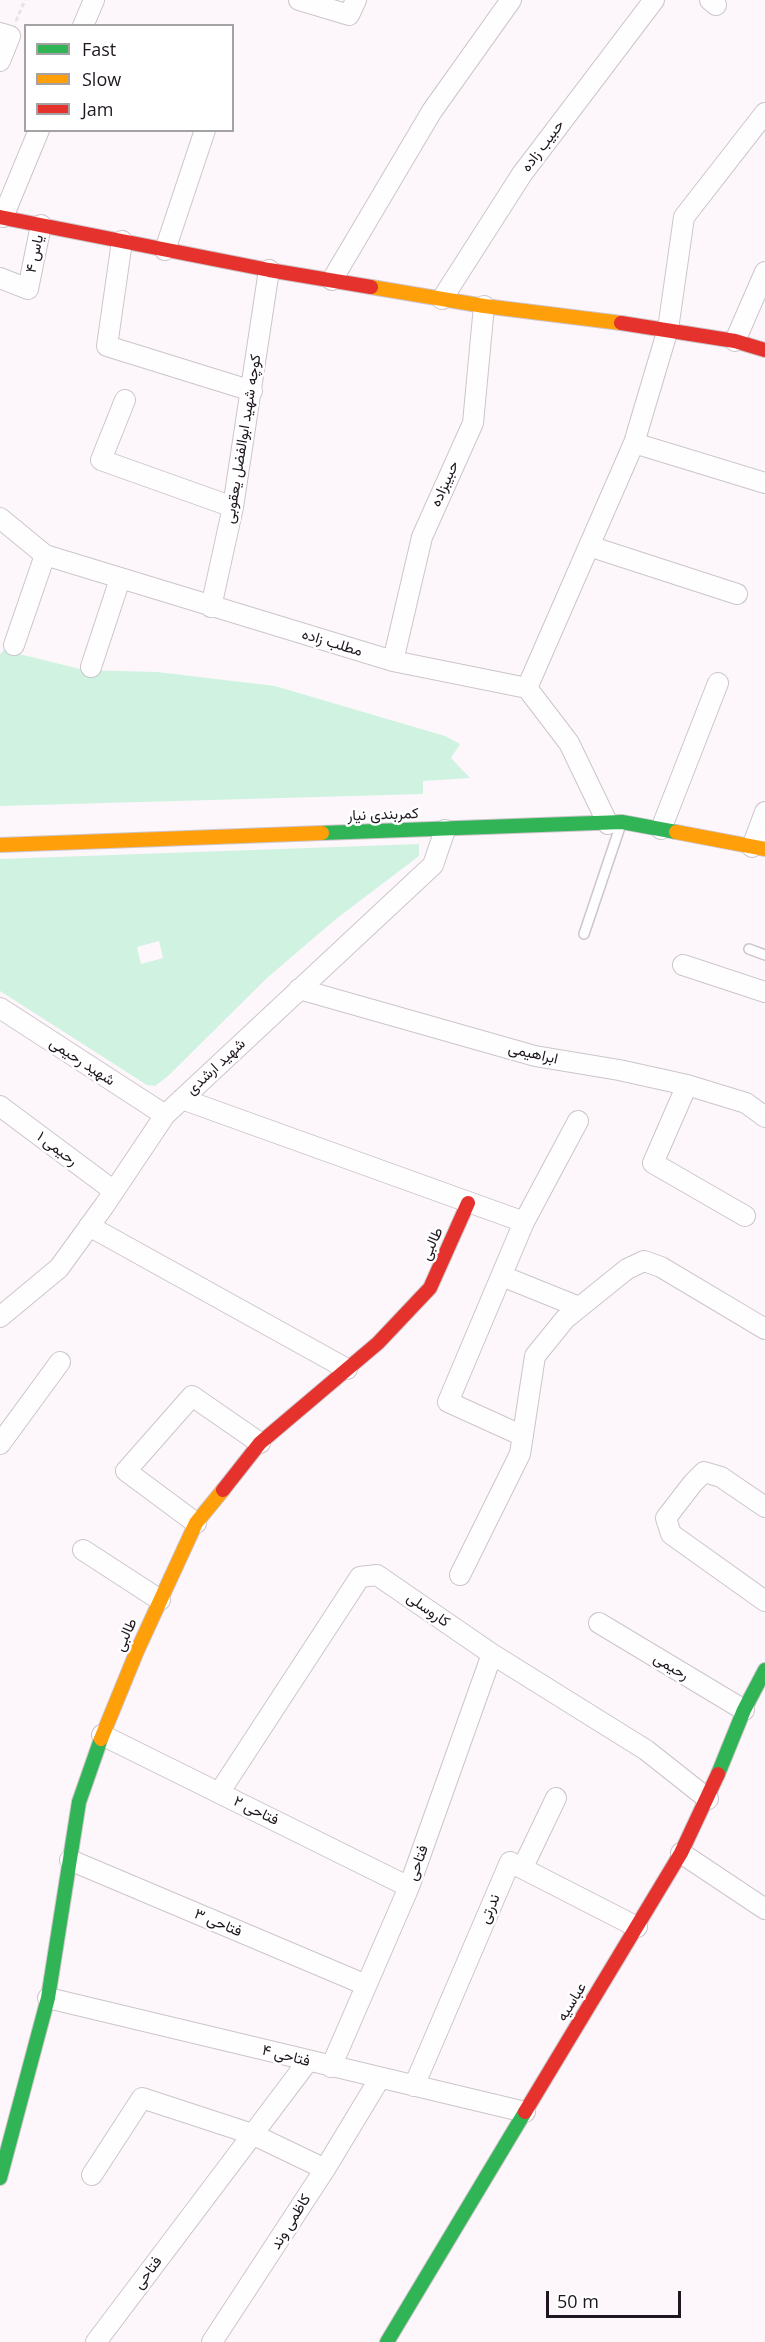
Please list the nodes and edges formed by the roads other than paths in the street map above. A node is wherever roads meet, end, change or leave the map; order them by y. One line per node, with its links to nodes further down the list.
1 (94, 0): 6 (street)
2 (299, 0): 3 (street)
3 (356, 0)
4 (511, 0): 19 (street)
5 (654, 0): 20 (street, حبیب زاده)
6 (84, 24)
7 (0, 33): 8 (street)
8 (0, 61)
9 (765, 113): 22 (street)
10 (38, 132): 12 (street)
11 (204, 132): 15 (street)
12 (1, 217): 13 (street)
13 (41, 225): 14 (street); 18 (street, یاس ۴)
14 (122, 241): 15 (street); 25 (street)
15 (165, 249): 16 (street)
16 (269, 270): 19 (street); 25 (street, کوچه شهید ابوالفضل یعقوبی)
17 (765, 272): 23 (street)
18 (0, 278)
19 (332, 280): 20 (street)
20 (442, 299): 21 (street)
21 (484, 306): 22 (street); 37 (street, حبیبزاده)
22 (668, 329): 23 (street); 27 (street)
23 (735, 341): 24 (street)
24 (765, 350)
25 (252, 391): 29 (street, کوچه شهید ابوالفضل یعقوبی)
26 (125, 400): 29 (street)
27 (634, 443): 28 (street); 31 (street)
28 (765, 483)
29 (233, 507): 35 (street, کوچه شهید ابوالفضل یعقوبی)
30 (0, 518): 32 (street, مطلب زاده)
31 (589, 546): 34 (street); 40 (street)
32 (45, 555): 33 (street, مطلب زاده); 36 (street)
33 (120, 579): 35 (street, مطلب زاده); 38 (street)
34 (737, 594)
35 (211, 607): 37 (street, مطلب زاده)
36 (14, 645)
37 (393, 661): 40 (street, مطلب زاده)
38 (91, 667)
39 (718, 683): 43 (street)
40 (527, 688): 42 (street)
41 (765, 813): 46 (street)
42 (615, 823): 43 (street, کمربندی نیار); 44 (street, کمربندی نیار); 47 (lane)
43 (661, 829): 46 (street, کمربندی نیار)
44 (445, 830): 45 (street, کمربندی نیار); 51 (street, شهید ارشدی)
45 (0, 845)
46 (759, 848)
47 (584, 934)
48 (749, 949): 49 (lane)
49 (765, 954)
50 (683, 965): 52 (street)
51 (299, 989): 54 (street, ابراهیمی); 55 (street, شهید ارشدی)
52 (765, 992)
53 (0, 1008): 57 (street, شهید رحیمی)
54 (687, 1085): 58 (street, ابراهیمی); 62 (street)
55 (182, 1099): 57 (street, شهید ارشدی); 61 (street)
56 (0, 1106): 60 (street, رحیمی ۱)
57 (165, 1115): 60 (street, شهید ارشدی)
58 (765, 1117)
59 (578, 1121): 63 (street)
60 (114, 1191): 64 (street, شهید ارشدی)
61 (468, 1203): 63 (street); 70 (street, طالبی)
62 (746, 1216)
63 (524, 1222): 65 (street)
64 (89, 1226): 67 (street, شهید ارشدی); 70 (street)
65 (502, 1276): 66 (street); 71 (street)
66 (579, 1307): 68 (street); 71 (street)
67 (3, 1308)
68 (765, 1329)
69 (60, 1362): 73 (street)
70 (347, 1369): 72 (street, طالبی)
71 (523, 1436): 77 (street)
72 (260, 1443): 75 (street, طالبی); 75 (street)
73 (0, 1444)
74 (765, 1507): 79 (street)
75 (196, 1523): 78 (street, طالبی)
76 (83, 1550): 78 (street)
77 (460, 1575)
78 (160, 1600): 84 (street, طالبی)
79 (765, 1601)
80 (599, 1623): 83 (street, رحیمی)
81 (492, 1654): 85 (street, کاروسلی); 87 (street, کاروسلی); 91 (street, فتاحی)
82 (765, 1670): 83 (street, عباسیه)
83 (744, 1710): 87 (street, عباسیه)
84 (102, 1735): 85 (street, فتاحی ۲); 89 (street, طالبی)
85 (219, 1793): 91 (street, فتاحی ۲)
86 (556, 1798): 90 (street)
87 (708, 1799): 88 (street, عباسیه)
88 (681, 1853): 92 (street); 93 (street, عباسیه)
89 (70, 1860): 94 (street, فتاحی ۳); 95 (street, طالبی)
90 (523, 1867): 93 (street); 99 (street, ندرتی)
91 (409, 1887): 94 (street, فتاحی)
92 (765, 1909)
93 (637, 1927): 100 (street, عباسیه)
94 (366, 1985): 97 (street, فتاحی)
95 (48, 1998): 96 (street, فتاحی ۴); 104 (street, طالبی)
96 (308, 2061): 97 (street, فتاحی ۴); 101 (street, فتاحی)
97 (331, 2067): 98 (street, فتاحی ۴)
98 (380, 2078): 99 (street, فتاحی ۴); 102 (street, کاظمی وند)
99 (414, 2086): 100 (street, فتاحی ۴)
100 (525, 2112): 107 (street, عباسیه)
101 (252, 2134): 102 (street); 103 (street); 105 (street, فتاحی)
102 (325, 2169): 106 (street, کاظمی وند)
103 (92, 2175)
104 (0, 2178)
105 (96, 2342)
106 (212, 2342)
107 (387, 2342)

